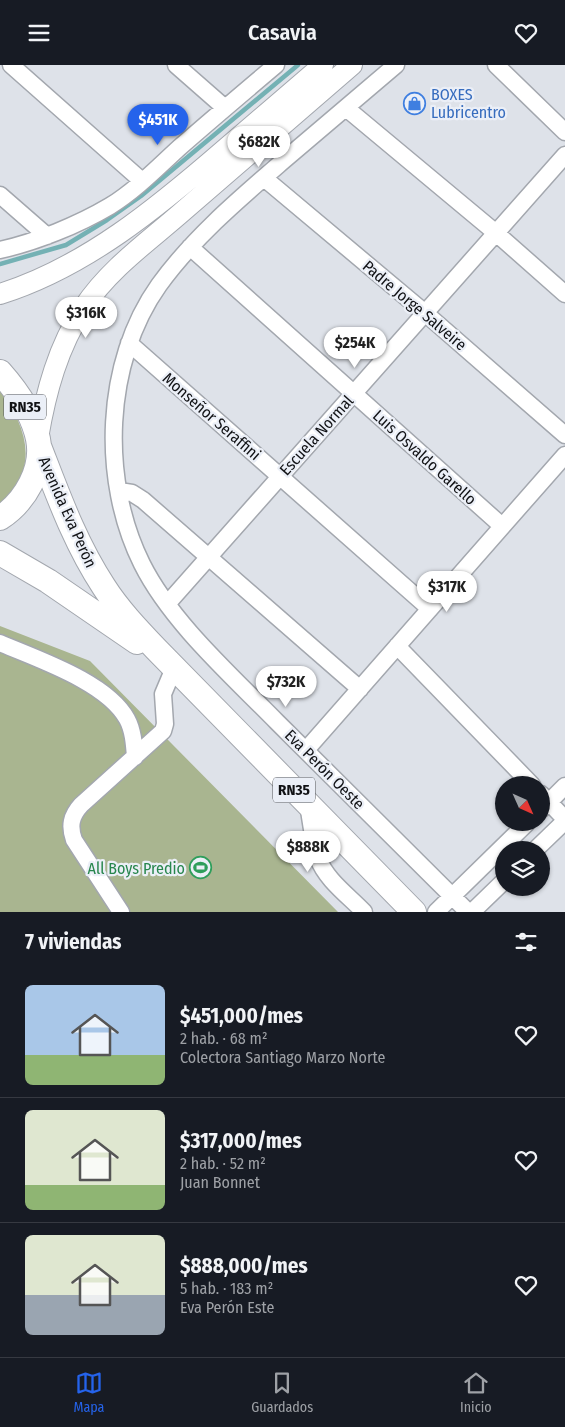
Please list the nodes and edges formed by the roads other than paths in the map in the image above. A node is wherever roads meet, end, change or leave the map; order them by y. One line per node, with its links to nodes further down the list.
1 (11, 65): 14 (street)
2 (176, 65): 9 (street)
3 (276, 65): 9 (street)
4 (352, 65): 8 (main road)
5 (368, 65): 8 (main road)
6 (396, 65): 10 (street, Eva Perón Oeste)
7 (496, 65): 11 (street)
8 (329, 72): 20 (main road); 27 (main road)
9 (225, 108): 14 (street)
10 (346, 108): 13 (street, Eva Perón Oeste); 16 (street)
11 (565, 132)
12 (565, 155): 16 (street, Escuela Normal)
13 (264, 178): 18 (street, Eva Perón Oeste); 22 (street, Padre Jorge Salveire)
14 (142, 181): 17 (street)
15 (0, 195): 17 (street)
16 (496, 233): 21 (street); 22 (street, Escuela Normal)
17 (46, 236): 19 (street)
18 (190, 247): 23 (street, Eva Perón Oeste); 25 (street, Luis Osvaldo Garello)
19 (0, 250)
20 (0, 294)
21 (565, 294)
22 (425, 313): 25 (street, Escuela Normal); 26 (street, Padre Jorge Salveire)
23 (129, 343): 29 (street, Monseñor Seraffini); 30 (street, Eva Perón Oeste)
24 (0, 372): 27 (highway, RN35)
25 (354, 393): 29 (street, Escuela Normal); 32 (street, Luis Osvaldo Garello)
26 (565, 435)
27 (38, 442): 31 (highway); 39 (highway, Avenida Eva Perón / RN35)
28 (562, 465): 32 (street)
29 (280, 476): 34 (street, Escuela Normal); 36 (street, Monseñor Seraffini)
30 (119, 491): 34 (street); 35 (street, Eva Perón Oeste)
31 (0, 518)
32 (502, 526): 36 (street)
33 (0, 553): 39 (highway, Avenida Eva Perón / RN35)
34 (209, 557): 35 (street, Escuela Normal); 40 (street)
35 (168, 603): 41 (street, Eva Perón Oeste)
36 (430, 609): 38 (street)
37 (0, 643): 42 (street)
38 (397, 646): 40 (street); 43 (street)
39 (174, 668): 42 (street); 46 (highway, Avenida Eva Perón / RN35)
40 (360, 689): 41 (street)
41 (306, 750): 52 (street, Eva Perón Oeste)
42 (135, 757): 53 (street)
43 (523, 776)
44 (565, 786): 45 (street)
45 (550, 797)
46 (308, 804): 54 (street); 55 (highway, Avenida Eva Perón / RN35)
47 (550, 807): 48 (street)
48 (565, 820): 50 (street)
49 (520, 831): 52 (street)
50 (544, 841)
51 (495, 890): 58 (street)
52 (452, 896): 56 (street); 57 (street, Eva Perón Oeste)
53 (121, 912)
54 (364, 912)
55 (414, 912)
56 (436, 912)
57 (468, 912)
58 (472, 912)

